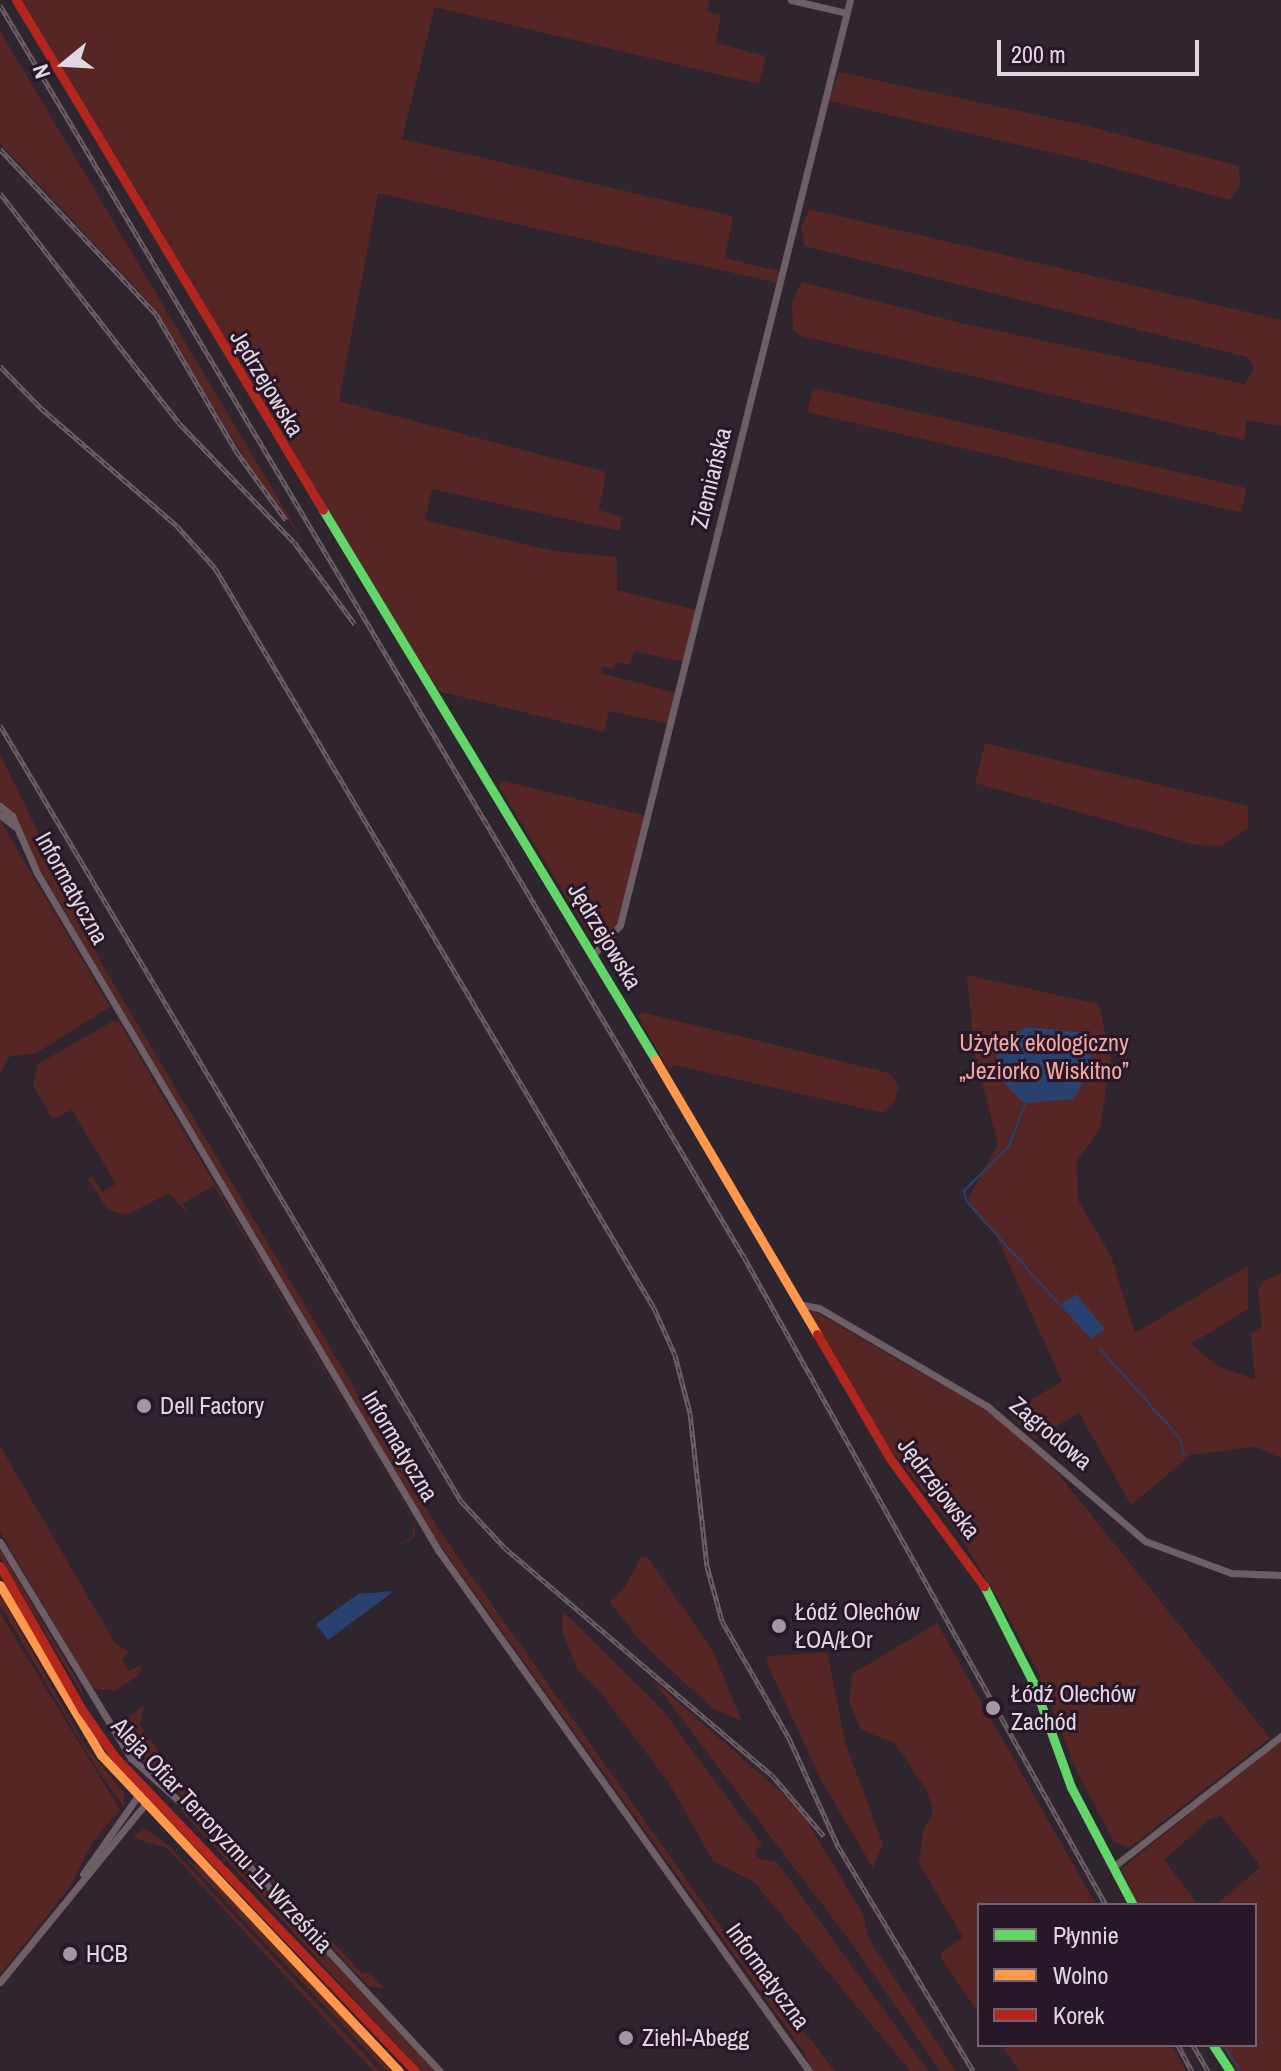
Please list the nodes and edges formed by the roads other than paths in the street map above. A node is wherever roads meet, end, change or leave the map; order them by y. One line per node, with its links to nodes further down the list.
1 (16, 0): 8 (street, Jędrzejowska)
2 (791, 0): 4 (street)
3 (850, 0): 4 (street, Ziemiańska)
4 (847, 13): 8 (street, Ziemiańska)
5 (0, 806): 7 (street, Informatyczna)
6 (0, 815): 7 (street, Informatyczna)
7 (18, 831): 24 (street, Informatyczna)
8 (593, 955): 9 (street, Jędrzejowska)
9 (798, 1304): 12 (street, Zagrodowa); 17 (street, Jędrzejowska)
10 (0, 1542): 23 (street)
11 (0, 1566): 15 (street, Aleja Ofiar Terroryzmu 11 Września)
12 (1281, 1575)
13 (0, 1585): 16 (street, Aleja Ofiar Terroryzmu 11 Września)
14 (1281, 1736): 17 (street)
15 (149, 1790): 16 (street); 22 (street, Aleja Ofiar Terroryzmu 11 Września)
16 (141, 1800): 19 (street); 21 (street, Aleja Ofiar Terroryzmu 11 Września)
17 (1113, 1867): 18 (street, Jędrzejowska)
18 (1132, 1903)
19 (0, 1982)
20 (1214, 2047): 25 (street)
21 (399, 2071)
22 (415, 2071)
23 (440, 2071)
24 (807, 2071)
25 (1230, 2071)

